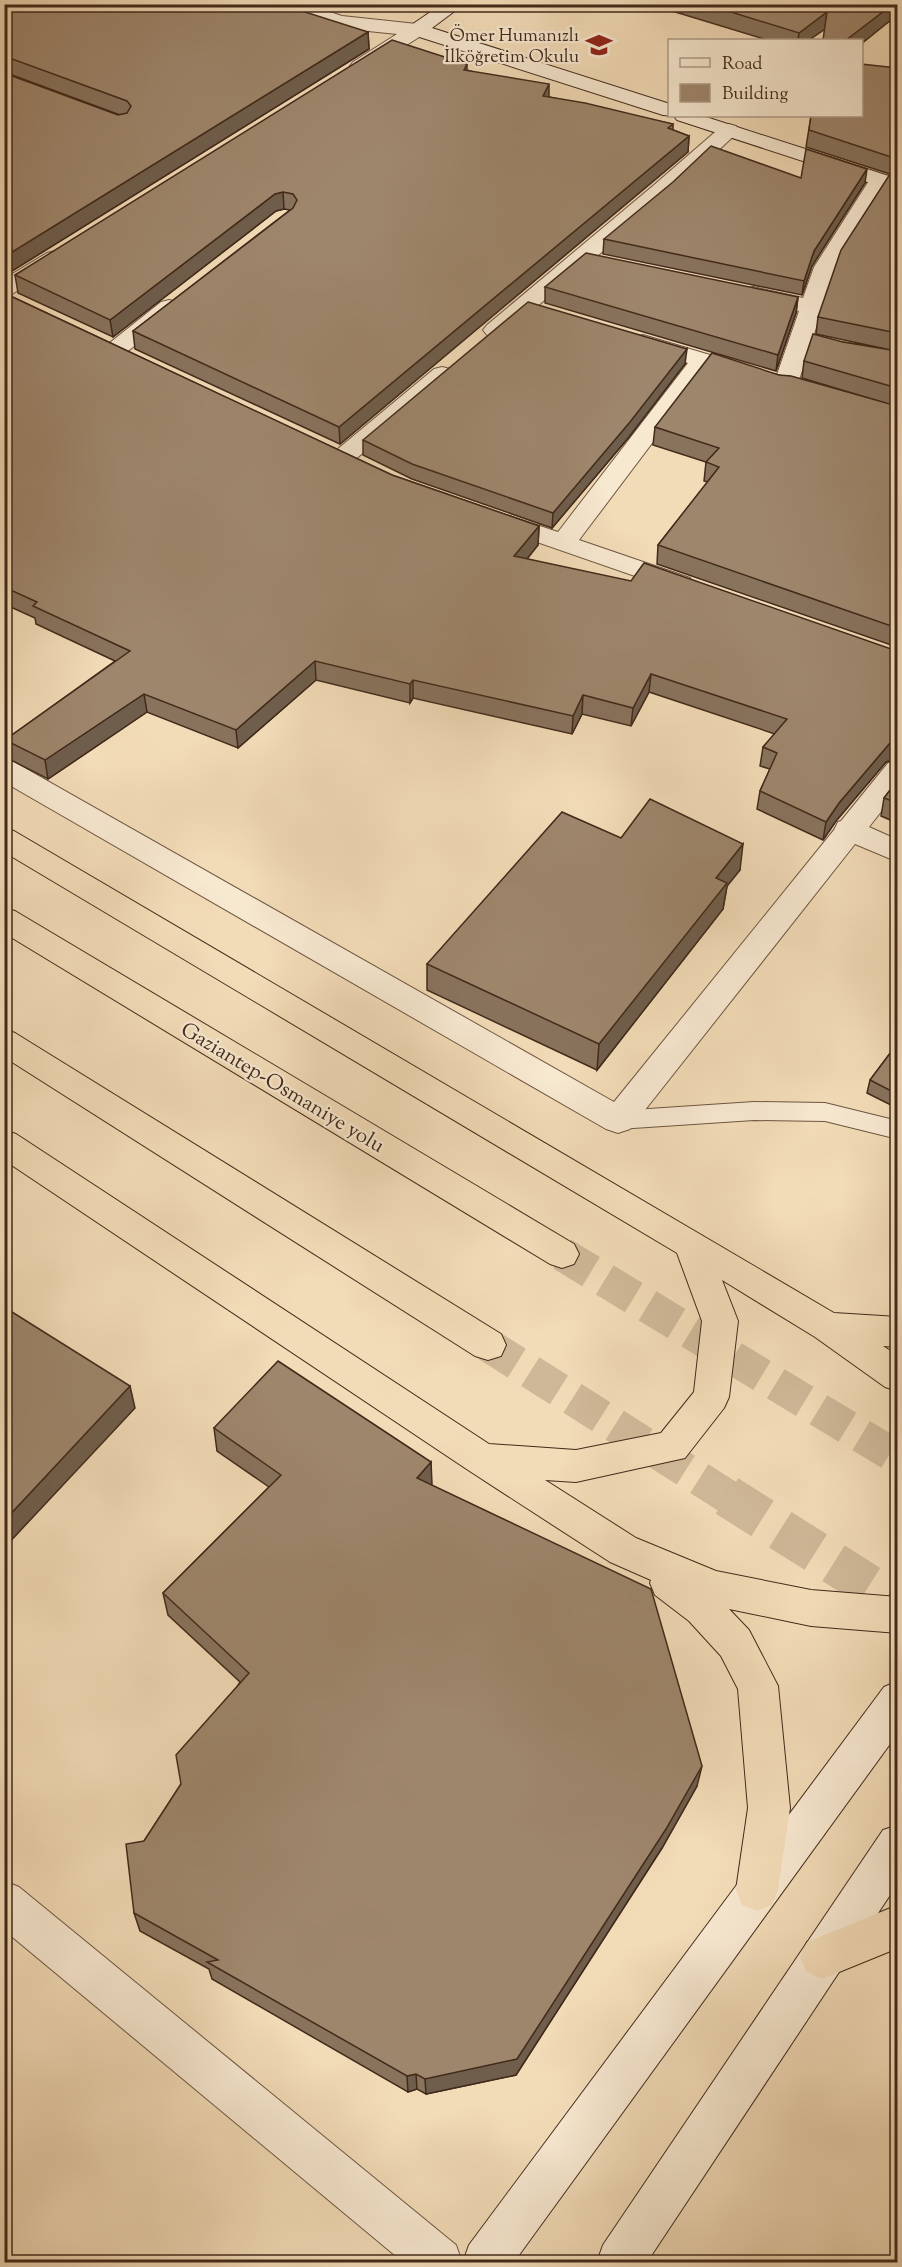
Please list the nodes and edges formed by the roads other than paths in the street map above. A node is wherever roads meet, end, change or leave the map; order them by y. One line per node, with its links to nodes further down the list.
1 (286, 4): 4 (street)
2 (455, 4): 4 (street)
3 (391, 11): 4 (street)
4 (417, 30): 5 (street); 6 (street)
5 (341, 78)
6 (668, 111)
7 (687, 117): 8 (street)
8 (729, 130): 9 (street); 11 (street)
9 (889, 183): 17 (street)
10 (73, 246): 14 (street)
11 (582, 258): 12 (street); 16 (street)
12 (604, 263)
13 (730, 289): 17 (street)
14 (4, 290)
15 (190, 291): 21 (street)
16 (524, 306): 18 (street); 20 (street)
17 (810, 306): 23 (street)
18 (546, 313)
19 (625, 337): 23 (street)
20 (478, 344)
21 (115, 350)
22 (460, 359): 24 (street)
23 (703, 360): 26 (street)
24 (341, 457)
25 (477, 513): 26 (street)
26 (563, 543): 27 (street)
27 (708, 594)
28 (4, 769): 35 (street)
29 (897, 770): 30 (street)
30 (848, 830): 32 (street); 35 (street)
31 (4, 838): 38 (highway)
32 (897, 852)
33 (4, 919): 39 (highway, Gaziantep-Osmaniye yolu)
34 (4, 1041): 42 (highway)
35 (618, 1120): 36 (lane)
36 (897, 1130)
37 (4, 1143): 44 (highway)
38 (691, 1244): 40 (highway); 44 (highway)
39 (562, 1254)
40 (828, 1327): 41 (highway); 43 (highway)
41 (897, 1332)
42 (488, 1345)
43 (897, 1376)
44 (481, 1459): 45 (highway)
45 (623, 1550): 46 (highway); 49 (highway)
46 (897, 1615)
47 (897, 1700): 49 (street)
48 (897, 1845): 52 (street)
49 (757, 1890): 54 (street)
50 (4, 1902): 53 (street)
51 (897, 1926): 52 (highway)
52 (822, 1957): 55 (street)
53 (439, 2262)
54 (486, 2262)
55 (620, 2262)

